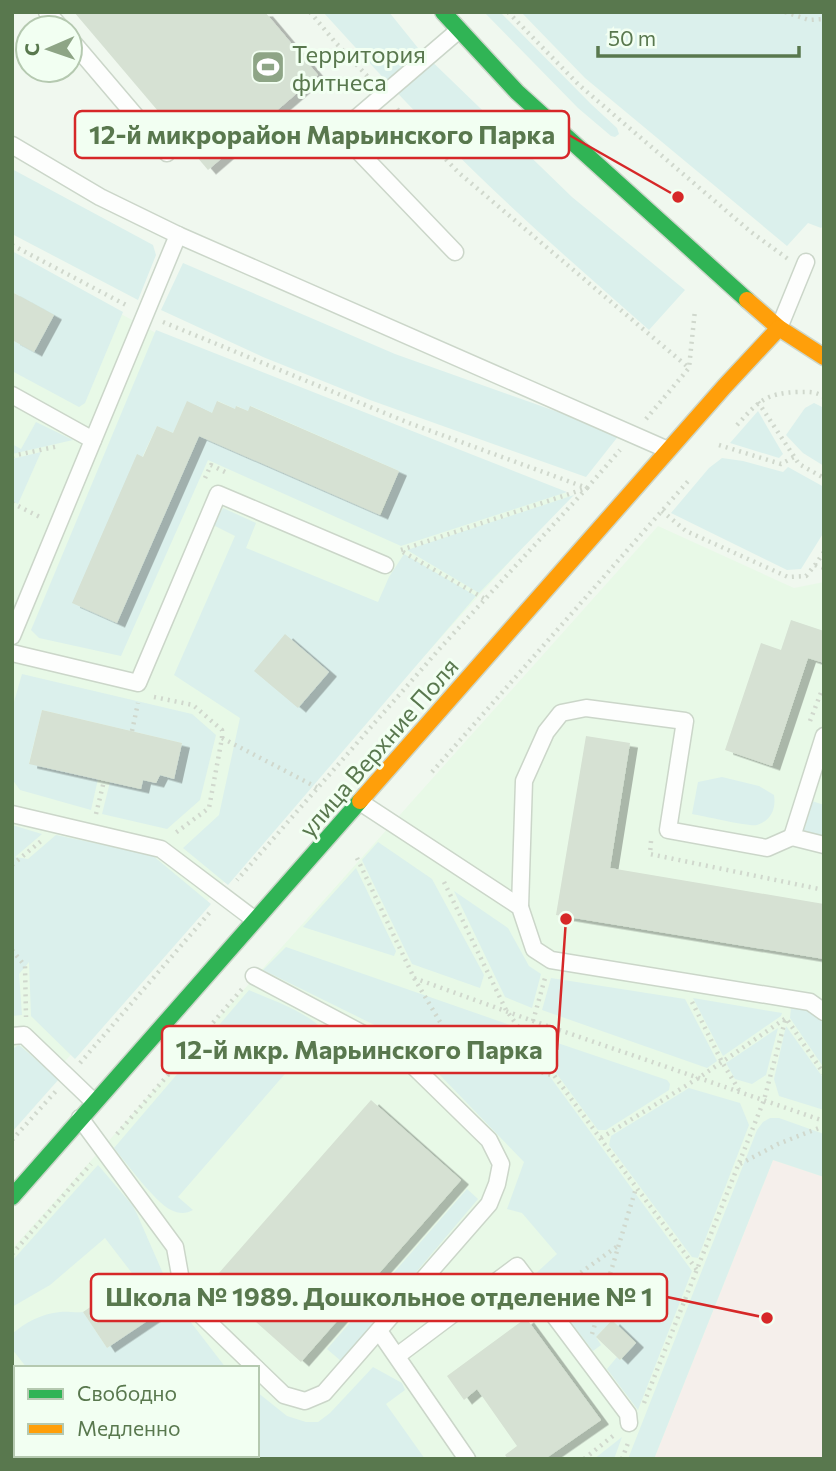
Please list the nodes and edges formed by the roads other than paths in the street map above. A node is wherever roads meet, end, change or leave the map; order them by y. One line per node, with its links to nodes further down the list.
1 (443, 12): 2 (street)
2 (459, 30): 7 (lane); 9 (street)
3 (84, 55): 5 (lane)
4 (12, 145): 6 (lane)
5 (167, 153)
6 (178, 235): 12 (lane); 13 (lane)
7 (455, 252)
8 (804, 265): 9 (lane)
9 (779, 328): 10 (street); 13 (street, улица Верхние Поля)
10 (824, 356)
11 (12, 395): 12 (lane)
12 (93, 440): 15 (lane)
13 (668, 450): 18 (street, улица Верхние Поля)
14 (385, 565): 16 (lane)
15 (12, 636)
16 (12, 653)
17 (824, 736): 20 (lane)
18 (360, 802): 22 (lane); 23 (street, улица Верхние Поля)
19 (12, 814): 23 (lane)
20 (792, 837): 21 (lane); 22 (lane)
21 (824, 845)
22 (520, 906): 25 (lane)
23 (256, 921): 27 (street, улица Верхние Поля)
24 (254, 976): 30 (lane)
25 (824, 1012)
26 (12, 1035): 27 (lane)
27 (94, 1102): 28 (street, улица Верхние Поля)
28 (80, 1118): 29 (street, улица Верхние Поля); 32 (lane)
29 (12, 1196)
30 (379, 1331): 31 (lane); 33 (lane)
31 (397, 1356): 34 (lane); 35 (lane)
32 (255, 1366)
33 (259, 1370)
34 (631, 1426)
35 (467, 1459)

